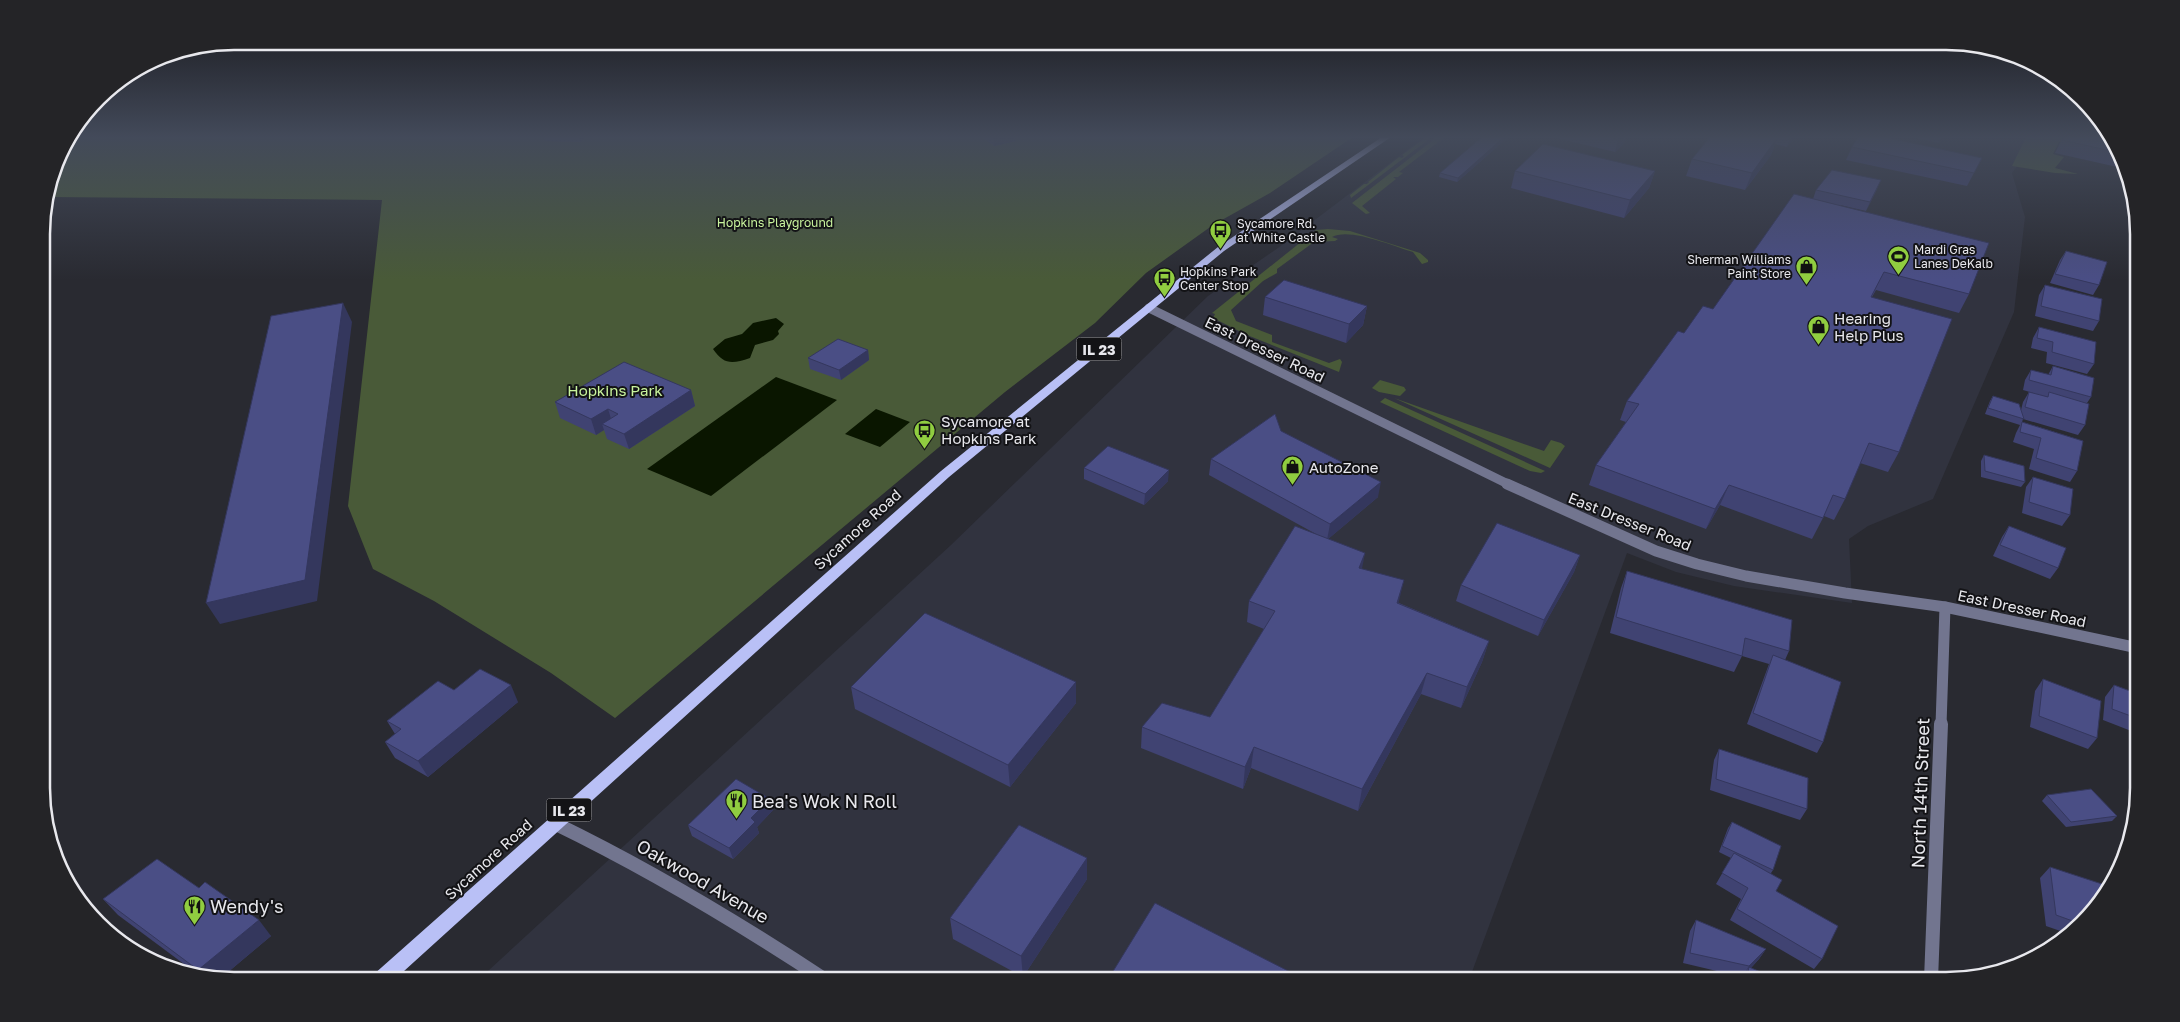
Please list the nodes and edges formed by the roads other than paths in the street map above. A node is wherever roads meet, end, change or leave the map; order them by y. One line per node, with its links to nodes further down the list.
1 (1317, 185): 2 (main road, Sycamore Road / IL 23)
2 (1149, 308): 3 (street, East Dresser Road); 5 (main road, Sycamore Road / IL 23)
3 (1945, 607): 4 (street, East Dresser Road); 8 (street, North 14th Street)
4 (2130, 642)
5 (554, 823): 6 (main road, Sycamore Road / IL 23); 7 (street, Oakwood Avenue)
6 (389, 972)
7 (813, 972)
8 (1931, 972)

